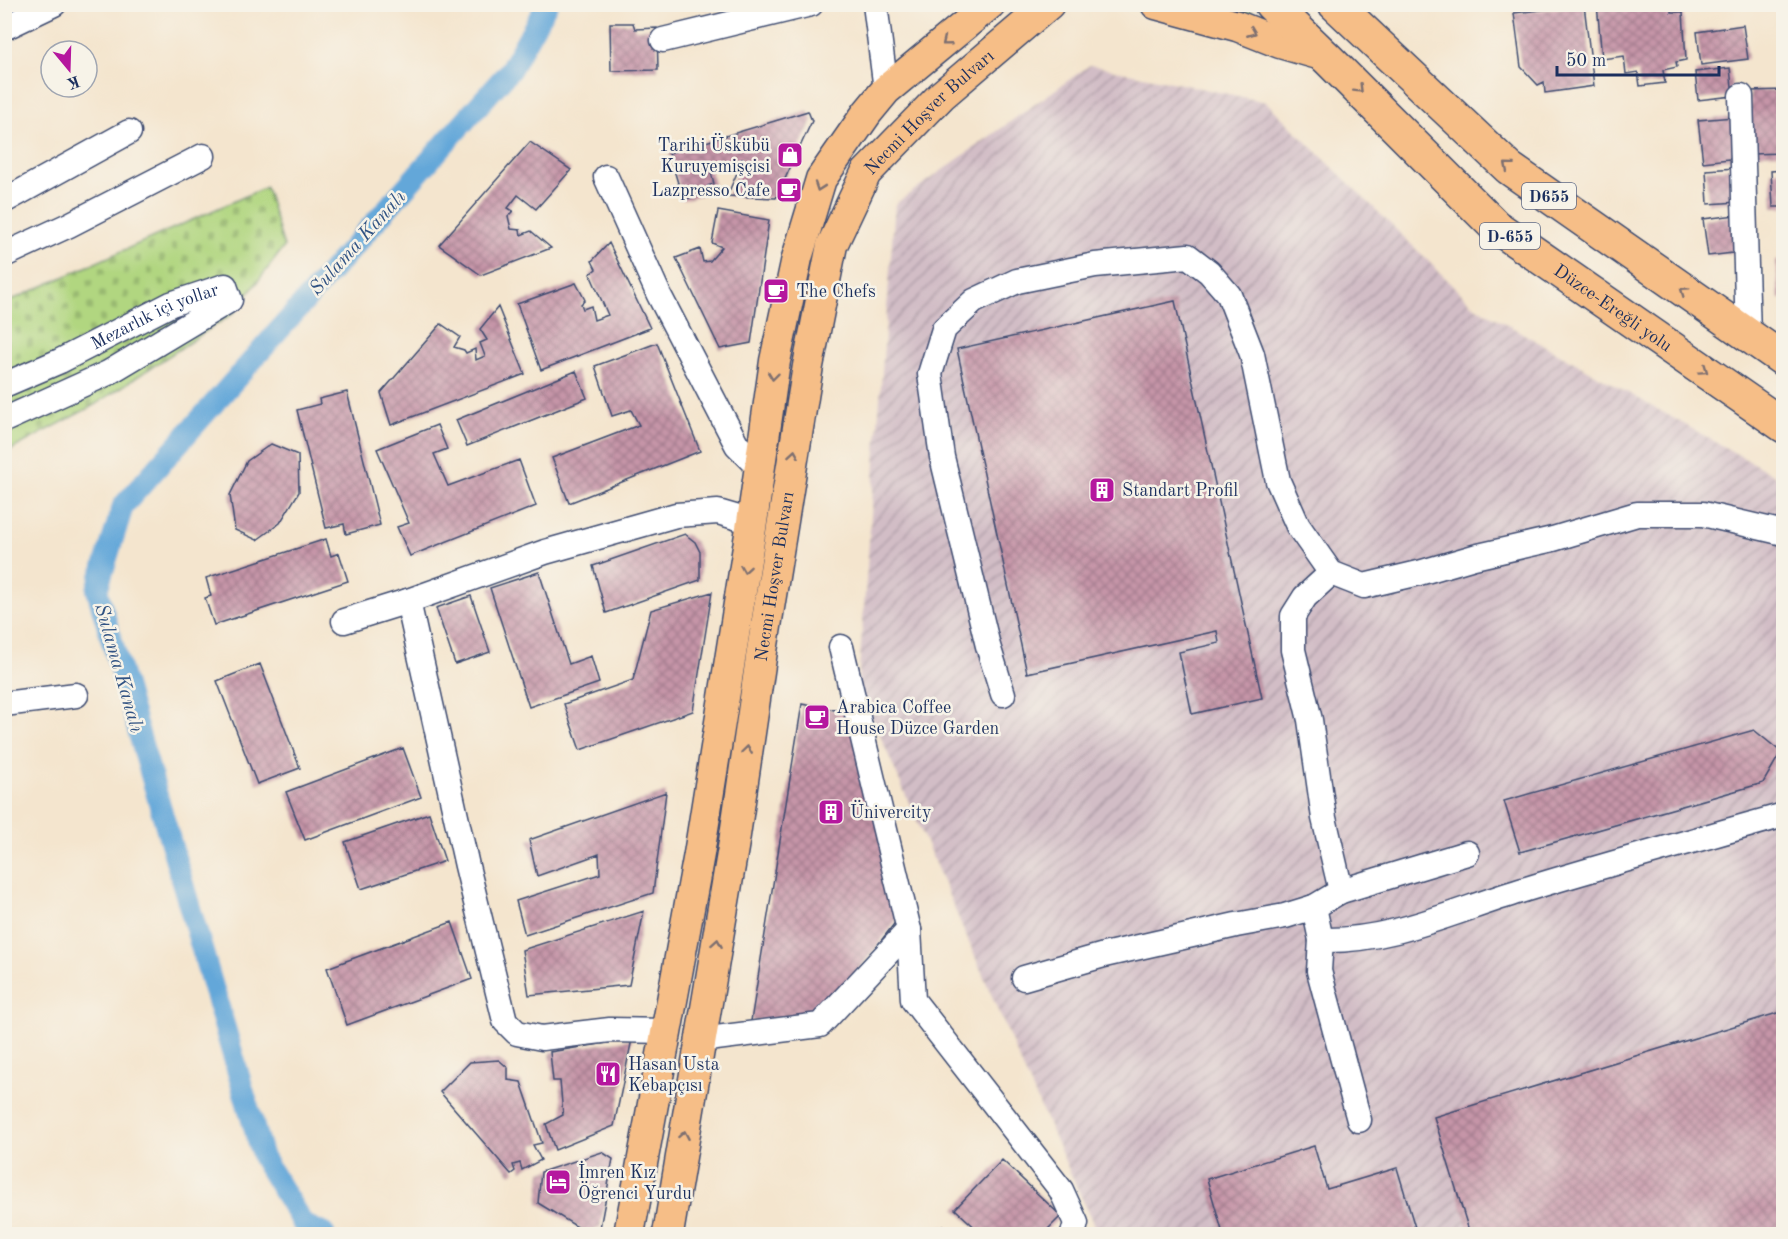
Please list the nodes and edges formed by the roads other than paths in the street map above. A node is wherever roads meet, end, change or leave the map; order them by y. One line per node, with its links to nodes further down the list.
1 (54, 4): 9 (street)
2 (811, 4): 10 (street)
3 (875, 4): 12 (street)
4 (990, 4): 12 (main road, Necmi Hoşver Bulvarı, one-way to 12)
5 (1049, 4): 42 (main road, Necmi Hoşver Bulvarı, one-way to 5)
6 (1156, 4): 11 (main road, one-way to 11)
7 (1271, 4): 11 (highway, Düzce-Ereğli yolu / D-655)
8 (1335, 4): 19 (highway, D655, one-way to 8)
9 (4, 28)
10 (663, 40)
11 (1325, 56): 23 (highway, Düzce-Ereğli yolu / D-655, one-way to 23)
12 (886, 90): 24 (main road, Necmi Hoşver Bulvarı, one-way to 24)
13 (1741, 96): 19 (street)
14 (129, 132): 17 (street)
15 (203, 156): 18 (street)
16 (606, 177): 24 (street)
17 (4, 201)
18 (4, 255)
19 (1748, 335): 20 (highway, D655)
20 (1784, 360)
21 (4, 385): 22 (street, Mezarlık içi yollar)
22 (4, 420)
23 (1784, 426)
24 (760, 468): 25 (main road, Necmi Hoşver Bulvarı)
25 (753, 522): 28 (street); 41 (main road, Necmi Hoşver Bulvarı, one-way to 41)
26 (1784, 533): 27 (street)
27 (1331, 573): 31 (street); 36 (street)
28 (408, 601): 29 (street); 41 (street)
29 (344, 621)
30 (841, 647): 38 (street)
31 (1003, 694)
32 (76, 695): 33 (street)
33 (4, 704)
34 (1784, 815): 39 (street)
35 (1467, 853): 36 (street)
36 (1341, 891): 37 (street)
37 (1314, 907): 39 (street); 40 (street)
38 (909, 930): 42 (street); 46 (street)
39 (1321, 940): 43 (street)
40 (1024, 978)
41 (666, 1031): 44 (main road, Necmi Hoşver Bulvarı)
42 (700, 1040): 45 (main road, Necmi Hoşver Bulvarı, one-way to 42)
43 (1359, 1120)
44 (629, 1234)
45 (668, 1234)
46 (1074, 1234)

